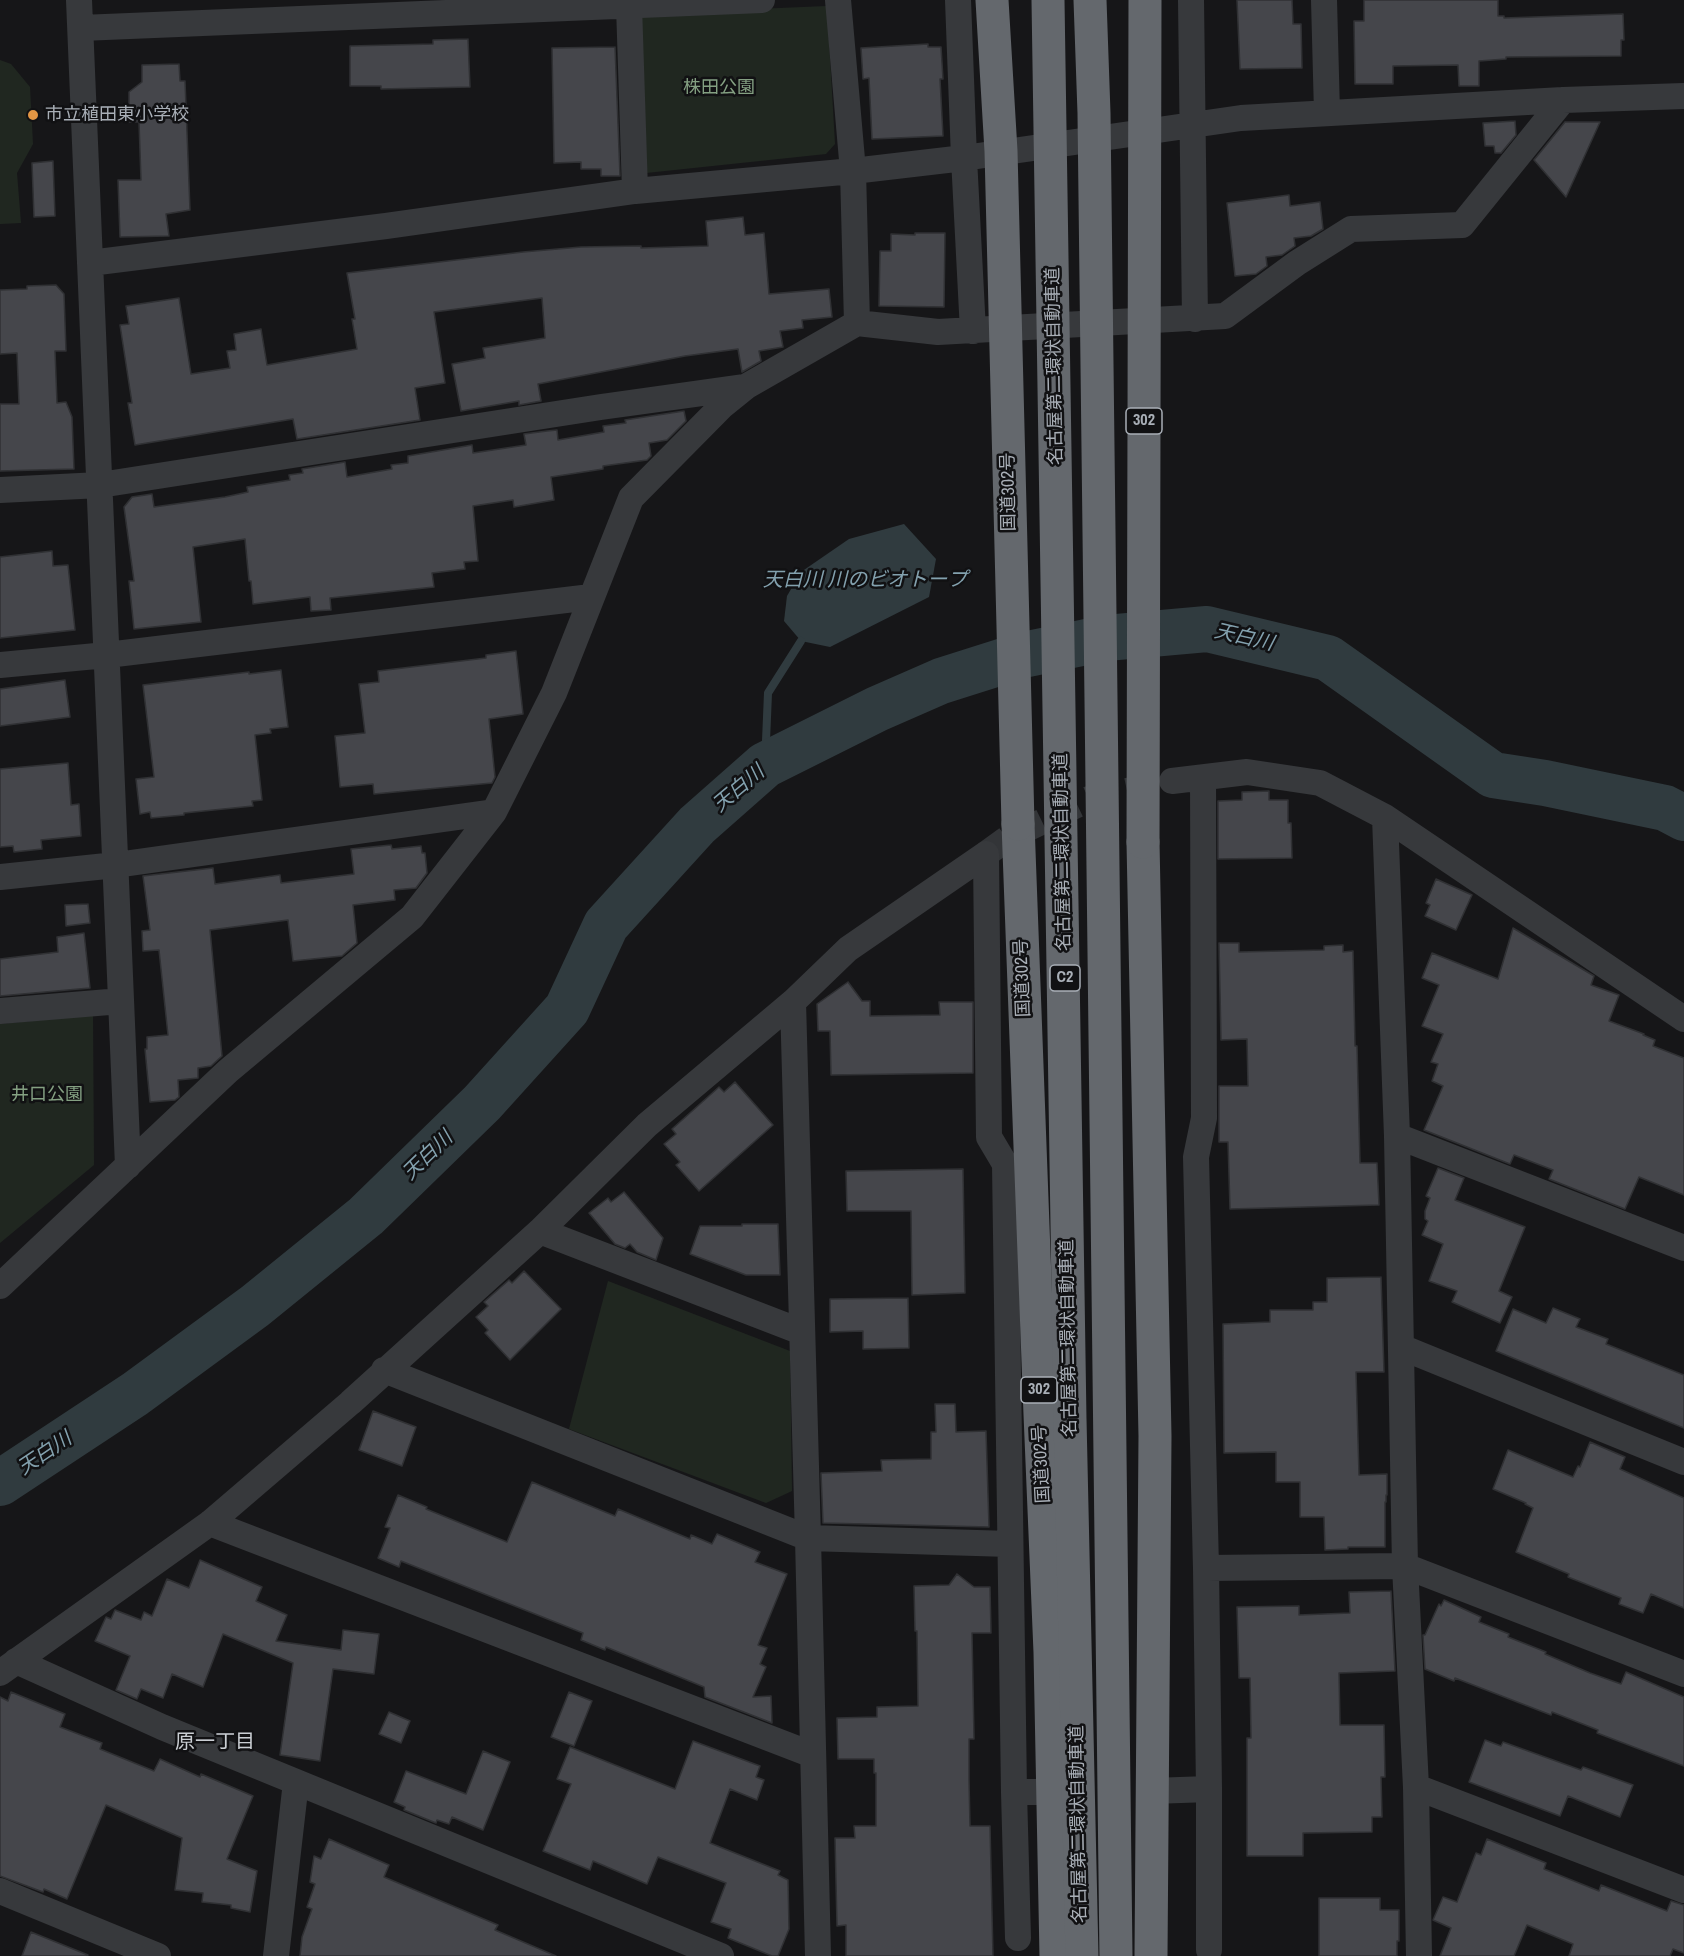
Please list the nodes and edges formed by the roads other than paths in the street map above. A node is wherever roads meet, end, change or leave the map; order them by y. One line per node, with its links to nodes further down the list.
1 (79, 0): 14 (street)
2 (762, 0): 13 (street)
3 (838, 0): 22 (street)
4 (958, 0): 21 (street)
5 (992, 0): 66 (highway, 国道302号 / 302, bridge)
6 (1038, 0): 18 (highway, bridge)
7 (1048, 0): 18 (highway, 名古屋第二環状自動車道 / C2, bridge)
8 (1090, 0): 15 (highway, 名古屋第二環状自動車道 / C2, bridge)
9 (1095, 0): 15 (highway, bridge)
10 (1145, 0): 64 (highway, 302, bridge)
11 (1191, 0): 20 (street)
12 (1324, 0): 19 (street)
13 (629, 6): 14 (street); 23 (street)
14 (81, 28): 24 (street)
15 (1092, 66): 77 (highway, 名古屋第二環状自動車道 / C2, bridge)
16 (1684, 96): 17 (street)
17 (1563, 100): 19 (street); 25 (street)
18 (1050, 101): 76 (highway, 名古屋第二環状自動車道 / C2, bridge)
19 (1327, 113): 20 (street)
20 (1192, 124): 21 (street); 25 (street)
21 (964, 158): 22 (street); 27 (street)
22 (853, 171): 23 (street); 26 (street)
23 (635, 191): 24 (street)
24 (90, 263): 29 (street)
25 (1196, 319): 27 (street)
26 (857, 323): 27 (street); 28 (street)
27 (973, 331)
28 (747, 386): 29 (street); 31 (street)
29 (100, 485): 30 (street); 32 (street)
30 (0, 490)
31 (591, 597): 32 (street); 36 (street)
32 (107, 655): 33 (street); 38 (street)
33 (0, 665)
34 (1203, 778): 35 (street); 37 (street); 57 (street)
35 (1172, 781)
36 (494, 812): 38 (street); 45 (street)
37 (1385, 817): 43 (street); 44 (street)
38 (116, 865): 39 (street); 40 (street)
39 (0, 877)
40 (122, 1000): 42 (street); 45 (street)
41 (793, 1002): 46 (street); 49 (street); 55 (street)
42 (0, 1011)
43 (1684, 1019)
44 (1397, 1136): 47 (street); 50 (street)
45 (128, 1166): 48 (street)
46 (540, 1231): 49 (street); 51 (street)
47 (1684, 1248)
48 (0, 1286)
49 (802, 1332): 54 (street)
50 (1401, 1347): 52 (street); 56 (street)
51 (384, 1370): 53 (street); 54 (street)
52 (1684, 1462)
53 (210, 1523): 58 (street); 60 (street)
54 (808, 1538): 55 (street); 60 (street)
55 (1010, 1544): 65 (street)
56 (1405, 1566): 57 (street); 59 (street); 62 (street)
57 (1206, 1568): 63 (street)
58 (8, 1667): 61 (street)
59 (1684, 1674)
60 (813, 1755): 74 (street)
61 (297, 1782): 72 (street); 73 (street)
62 (1416, 1787): 67 (street); 79 (street)
63 (1209, 1790): 64 (street); 70 (street)
64 (1152, 1791): 78 (highway, 302)
65 (1014, 1792): 66 (street); 69 (street)
66 (1053, 1792): 75 (highway, 国道302号 / 302)
67 (1684, 1890)
68 (0, 1891): 71 (street)
69 (1018, 1938)
70 (1209, 1950)
71 (158, 1956)
72 (276, 1956)
73 (721, 1956)
74 (818, 1956)
75 (1056, 1956)
76 (1082, 1956)
77 (1116, 1956)
78 (1151, 1956)
79 (1419, 1956)

